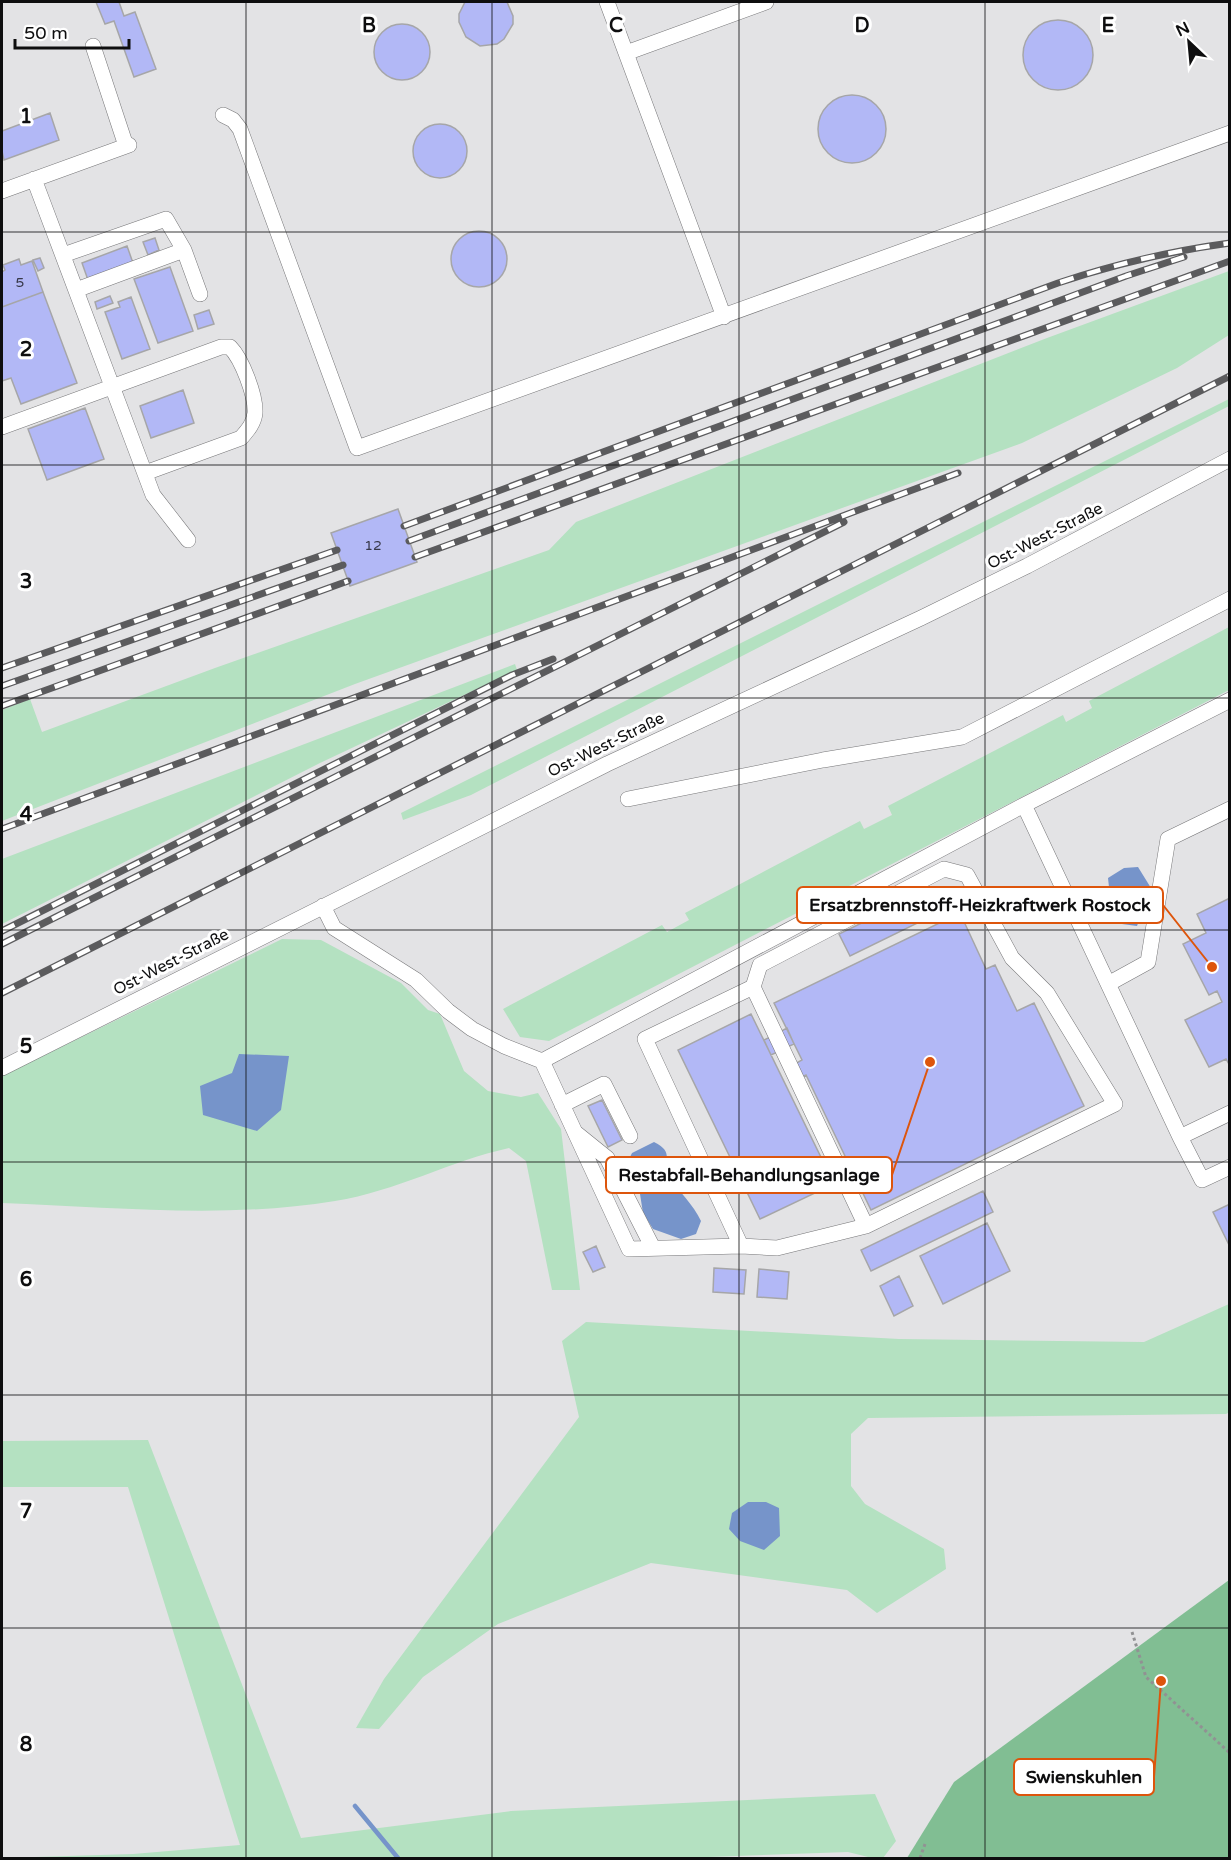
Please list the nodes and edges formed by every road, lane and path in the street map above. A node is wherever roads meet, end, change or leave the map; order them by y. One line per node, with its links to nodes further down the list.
1 (607, 2): 4 (street)
2 (766, 2): 4 (street)
3 (93, 46): 7 (street)
4 (626, 53): 13 (street)
5 (223, 115): 13 (street)
6 (1230, 133): 13 (street)
7 (34, 178): 8 (street); 10 (street)
8 (2, 191)
9 (184, 250): 10 (street); 11 (street); 12 (street)
10 (63, 255): 11 (street)
11 (76, 290): 14 (street)
12 (200, 294)
13 (724, 317)
14 (112, 387): 15 (street); 17 (street); 17 (street)
15 (2, 427)
16 (1230, 459): 24 (street, Ost-West-Straße)
17 (145, 473): 18 (street)
18 (188, 540)
19 (1230, 599): 21 (street)
20 (1230, 700): 22 (street)
21 (628, 799)
22 (1024, 805): 25 (street); 27 (street)
23 (1230, 809): 25 (street)
24 (323, 906): 27 (street); 28 (street, Ost-West-Straße)
25 (1108, 984): 33 (street)
26 (753, 987): 35 (street); 35 (street); 36 (street)
27 (542, 1061): 29 (street)
28 (2, 1068)
29 (562, 1105): 31 (street); 32 (street)
30 (1230, 1113): 33 (street)
31 (574, 1131): 37 (street); 37 (street)
32 (630, 1136)
33 (1180, 1137): 34 (street)
34 (1230, 1167)
35 (866, 1226): 36 (street)
36 (741, 1246): 37 (street)
37 (653, 1248)
38 (1132, 1632): 39 (path)
39 (1230, 1753)
40 (925, 1844): 41 (path)
41 (920, 1858)

